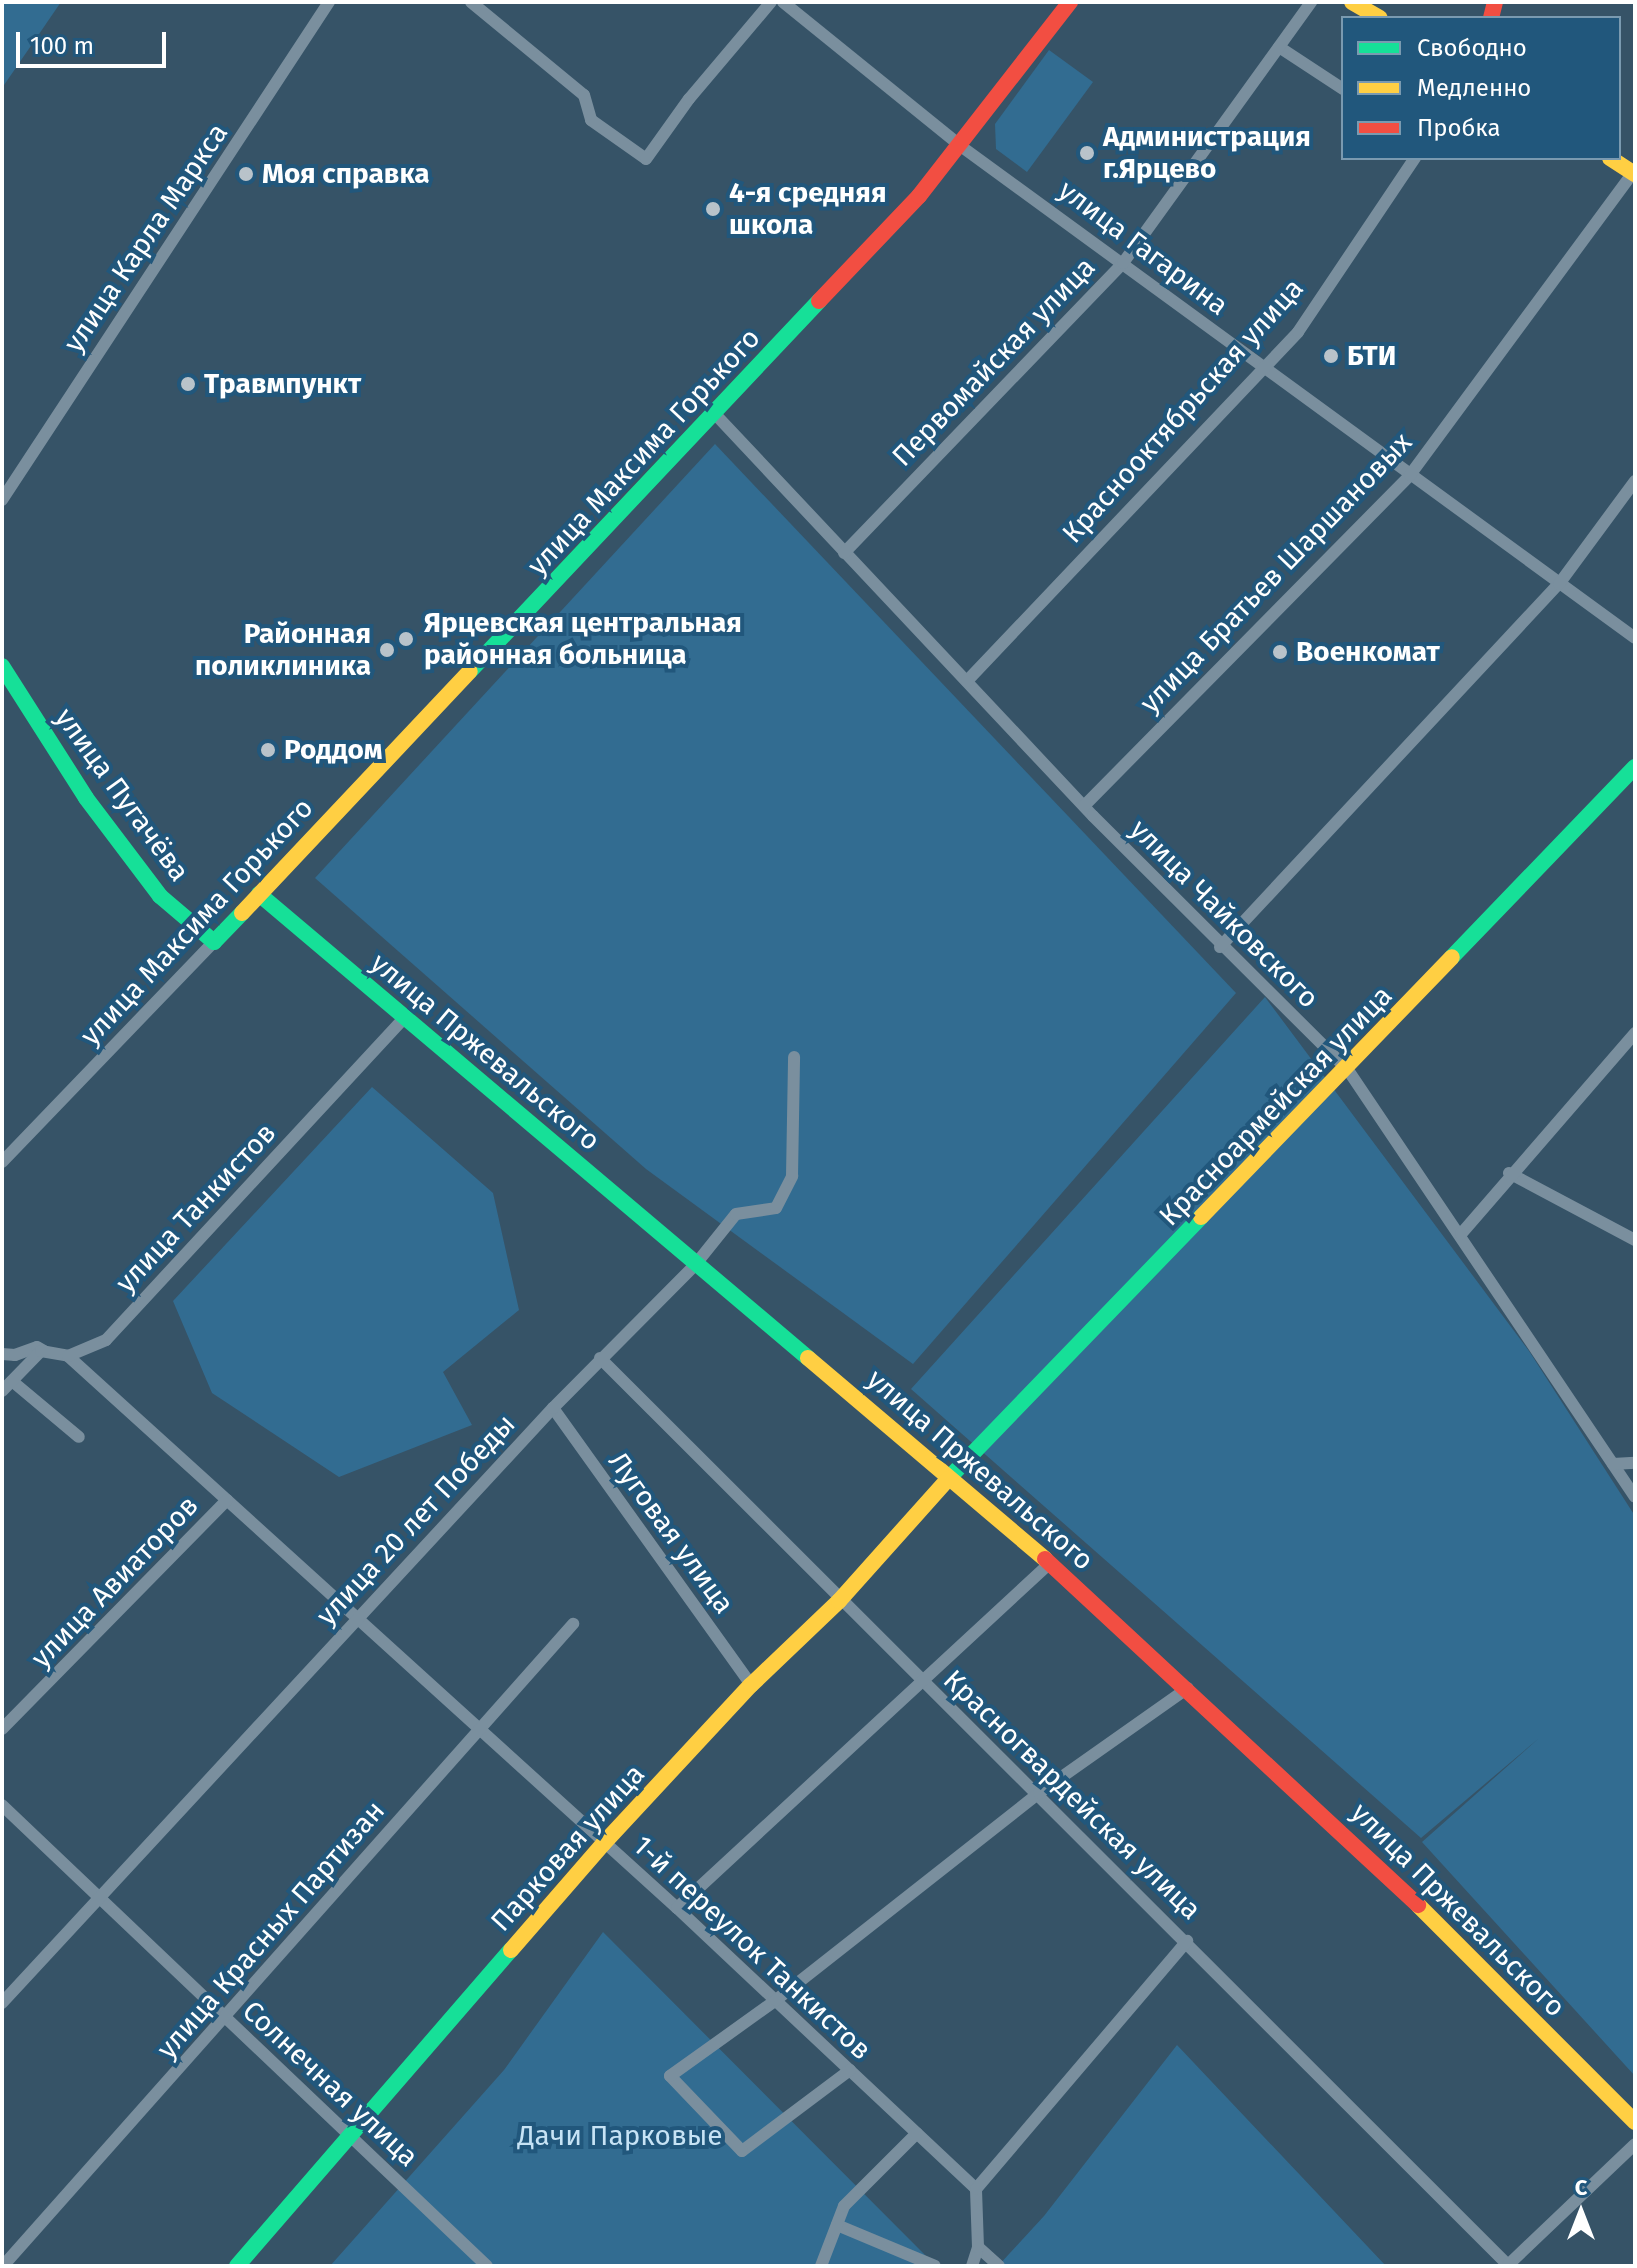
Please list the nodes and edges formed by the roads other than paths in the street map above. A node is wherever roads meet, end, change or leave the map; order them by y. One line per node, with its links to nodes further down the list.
1 (329, 2): 20 (street, улица Карла Маркса)
2 (471, 2): 3 (street)
3 (771, 2)
4 (783, 2): 11 (street, улица Гагарина)
5 (1070, 2): 11 (street, улица Максима Горького)
6 (1311, 2): 9 (street, Первомайская улица)
7 (1352, 2): 8 (street)
8 (1376, 16)
9 (1279, 47): 10 (street); 15 (street, Первомайская улица)
10 (1341, 88)
11 (962, 147): 15 (street, улица Гагарина); 17 (street, улица Максима Горького)
12 (1414, 160): 16 (street, Краснооктябрьская улица)
13 (1613, 160): 14 (street)
14 (1634, 173): 18 (street, улица Братьев Шаршановых)
15 (1123, 263): 16 (street, улица Гагарина); 21 (street, Первомайская улица)
16 (1264, 368): 18 (street, улица Гагарина); 25 (street, Краснооктябрьская улица)
17 (716, 415): 21 (street, улица Чайковского); 28 (street, улица Максима Горького)
18 (1410, 475): 22 (street, улица Гагарина); 27 (street, улица Братьев Шаршановых)
19 (1635, 481): 22 (street)
20 (2, 500)
21 (844, 553): 25 (street, улица Чайковского)
22 (1559, 584): 23 (street, улица Гагарина); 30 (street)
23 (1635, 638)
24 (2, 666): 29 (street, улица Пугачёва)
25 (967, 681): 27 (street, улица Чайковского)
26 (1635, 767): 34 (street, Красноармейская улица)
27 (1084, 806): 30 (street, улица Чайковского)
28 (259, 894): 29 (street, улица Максима Горького); 31 (street, улица Пржевальского)
29 (214, 942): 35 (street, улица Максима Горького)
30 (1220, 947): 34 (street, улица Чайковского)
31 (405, 1017): 39 (street, улица Пржевальского); 42 (street, улица Танкистов)
32 (1635, 1033): 36 (street)
33 (794, 1057): 39 (street, улица 20 лет Победы)
34 (1348, 1070): 37 (street, улица Чайковского); 50 (street, Красноармейская улица)
35 (2, 1162)
36 (1509, 1173): 37 (street); 38 (street)
37 (1461, 1234): 49 (street, улица Чайковского)
38 (1635, 1240)
39 (695, 1265): 43 (street, улица 20 лет Победы); 50 (street, улица Пржевальского)
40 (44, 1351): 41 (street); 42 (street); 44 (street)
41 (2, 1354)
42 (68, 1356): 52 (street, 1-й переулок Танкистов)
43 (600, 1358): 46 (street, улица 20 лет Победы); 54 (street, Красногвардейская улица)
44 (12, 1381): 45 (street); 47 (street)
45 (2, 1391)
46 (553, 1408): 55 (street, улица 20 лет Победы); 58 (street, Луговая улица)
47 (79, 1437)
48 (1635, 1463): 49 (street)
49 (1613, 1464): 51 (street, улица Чайковского)
50 (950, 1477): 53 (street, улица Пржевальского); 54 (street, Парковая улица)
51 (1635, 1497)
52 (227, 1500): 55 (street, 1-й переулок Танкистов); 60 (street, улица Авиаторов)
53 (1050, 1563): 57 (street); 59 (street, улица Пржевальского)
54 (839, 1601): 57 (street, Красногвардейская улица); 58 (street, Парковая улица)
55 (356, 1619): 61 (street, 1-й переулок Танкистов); 65 (street, улица 20 лет Победы)
56 (573, 1624): 61 (street, улица Красных Партизан)
57 (919, 1679): 62 (street, Красногвардейская улица); 66 (street)
58 (751, 1685): 64 (street, Парковая улица)
59 (1188, 1688): 62 (street); 72 (street, улица Пржевальского)
60 (2, 1729)
61 (476, 1732): 64 (street, 1-й переулок Танкистов); 70 (street, улица Красных Партизан)
62 (1039, 1793): 67 (street, Красногвардейская улица); 68 (street)
63 (2, 1805): 65 (street, Солнечная улица)
64 (603, 1844): 66 (street, 1-й переулок Танкистов); 74 (street, Парковая улица)
65 (99, 1899): 69 (street, улица 20 лет Победы); 70 (street, Солнечная улица)
66 (677, 1908): 68 (street, 1-й переулок Танкистов)
67 (1187, 1941): 76 (street); 79 (street, Красногвардейская улица)
68 (776, 2000): 71 (street, 1-й переулок Танкистов); 71 (street)
69 (2, 2003)
70 (225, 2019): 74 (street, Солнечная улица); 80 (street, улица Красных Партизан)
71 (850, 2070): 73 (street, 1-й переулок Танкистов)
72 (1635, 2122)
73 (917, 2133): 76 (street, 1-й переулок Танкистов); 77 (street)
74 (351, 2134): 81 (street, Парковая улица); 82 (street, Солнечная улица)
75 (1635, 2144): 79 (street)
76 (976, 2189): 78 (street)
77 (837, 2225): 83 (street); 84 (street)
78 (978, 2247): 85 (street); 86 (street)
79 (1509, 2265)
80 (3, 2266)
81 (237, 2266)
82 (487, 2266)
83 (821, 2266)
84 (935, 2266)
85 (972, 2266)
86 (999, 2266)

